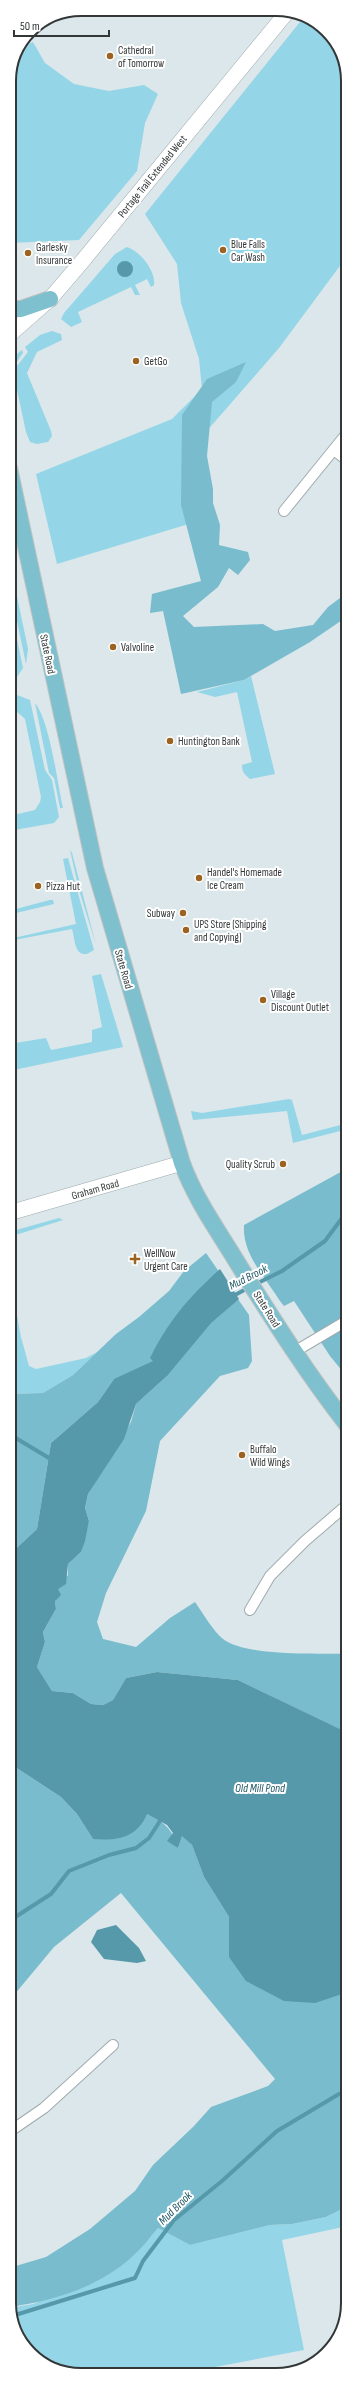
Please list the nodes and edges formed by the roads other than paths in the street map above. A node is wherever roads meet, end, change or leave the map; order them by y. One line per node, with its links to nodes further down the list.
1 (283, 17): 2 (main road, Portage Trail Extended West)
2 (50, 299): 3 (main road); 4 (main road, Portage Trail Extended West)
3 (16, 309)
4 (16, 329)
5 (341, 441): 6 (street)
6 (334, 450): 7 (street); 9 (street)
7 (341, 456)
8 (16, 501): 10 (main road, State Road)
9 (284, 511)
10 (182, 1163): 11 (main road, Graham Road); 13 (main road, State Road)
11 (16, 1212)
12 (341, 1324): 13 (street)
13 (294, 1352): 14 (main road, State Road)
14 (341, 1416)
15 (341, 1510): 16 (street)
16 (250, 1610)
17 (113, 2045): 18 (street)
18 (16, 2127)

